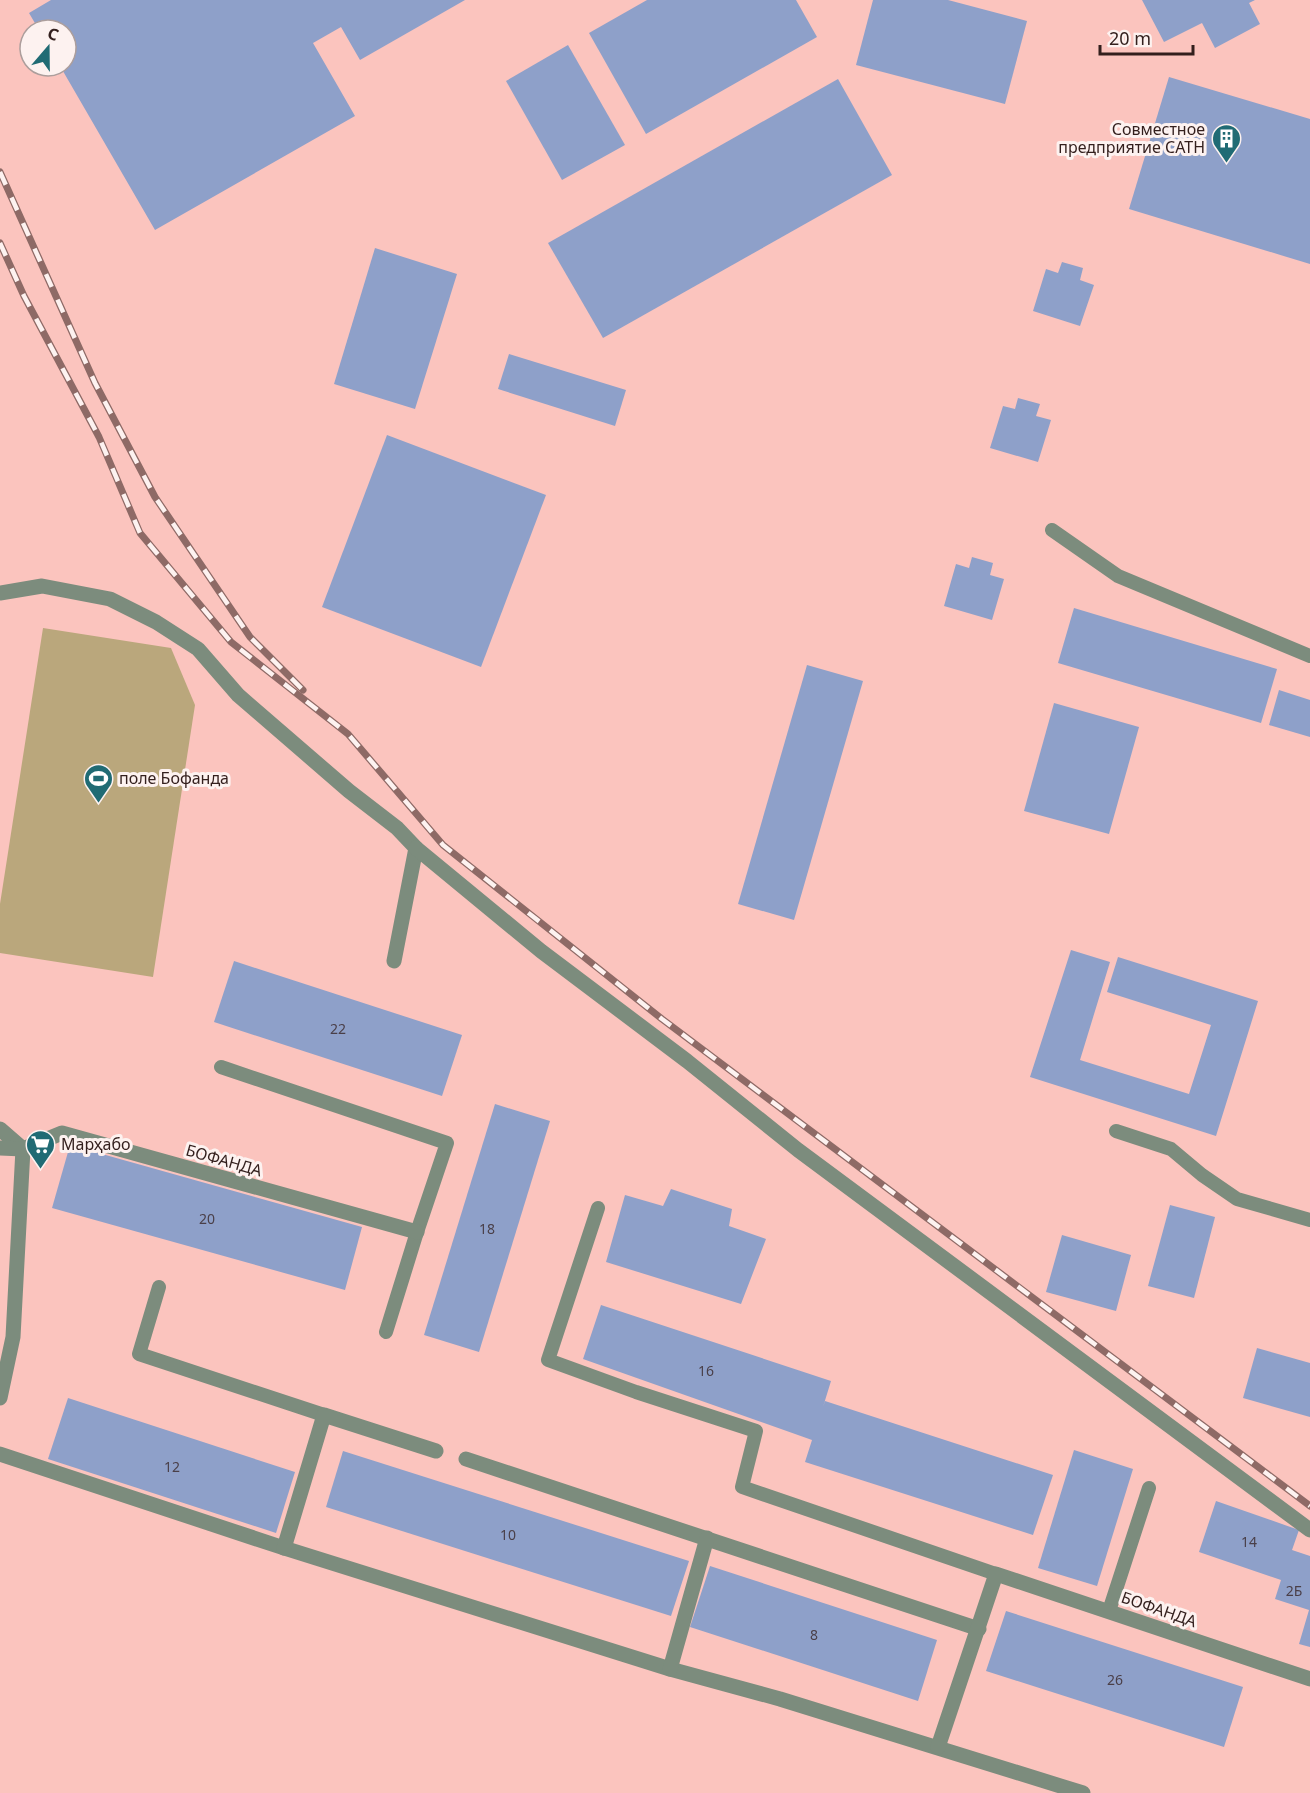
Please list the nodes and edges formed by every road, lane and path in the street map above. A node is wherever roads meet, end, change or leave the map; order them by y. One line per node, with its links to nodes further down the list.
1 (1052, 530): 3 (lane)
2 (0, 593): 4 (street)
3 (1310, 656)
4 (416, 848): 5 (street); 22 (street)
5 (394, 961)
6 (221, 1067): 13 (lane)
7 (0, 1129): 10 (street)
8 (1116, 1131): 12 (lane)
9 (0, 1148): 10 (street)
10 (23, 1149): 13 (street, БОФАНДА); 16 (street)
11 (598, 1208): 25 (lane)
12 (1310, 1220)
13 (417, 1232): 15 (lane)
14 (159, 1287): 17 (lane)
15 (386, 1332)
16 (0, 1398)
17 (324, 1415): 18 (street); 24 (street)
18 (436, 1451)
19 (0, 1454): 24 (street)
20 (466, 1459): 23 (street)
21 (1149, 1488): 26 (lane)
22 (1310, 1530)
23 (707, 1538): 27 (street); 28 (street)
24 (284, 1548): 28 (street)
25 (996, 1574): 26 (street, БОФАНДА); 27 (street)
26 (1109, 1611): 29 (street, БОФАНДА)
27 (979, 1629): 30 (street)
28 (670, 1669): 30 (street)
29 (1310, 1679)
30 (938, 1747): 31 (street)
31 (1083, 1793)

